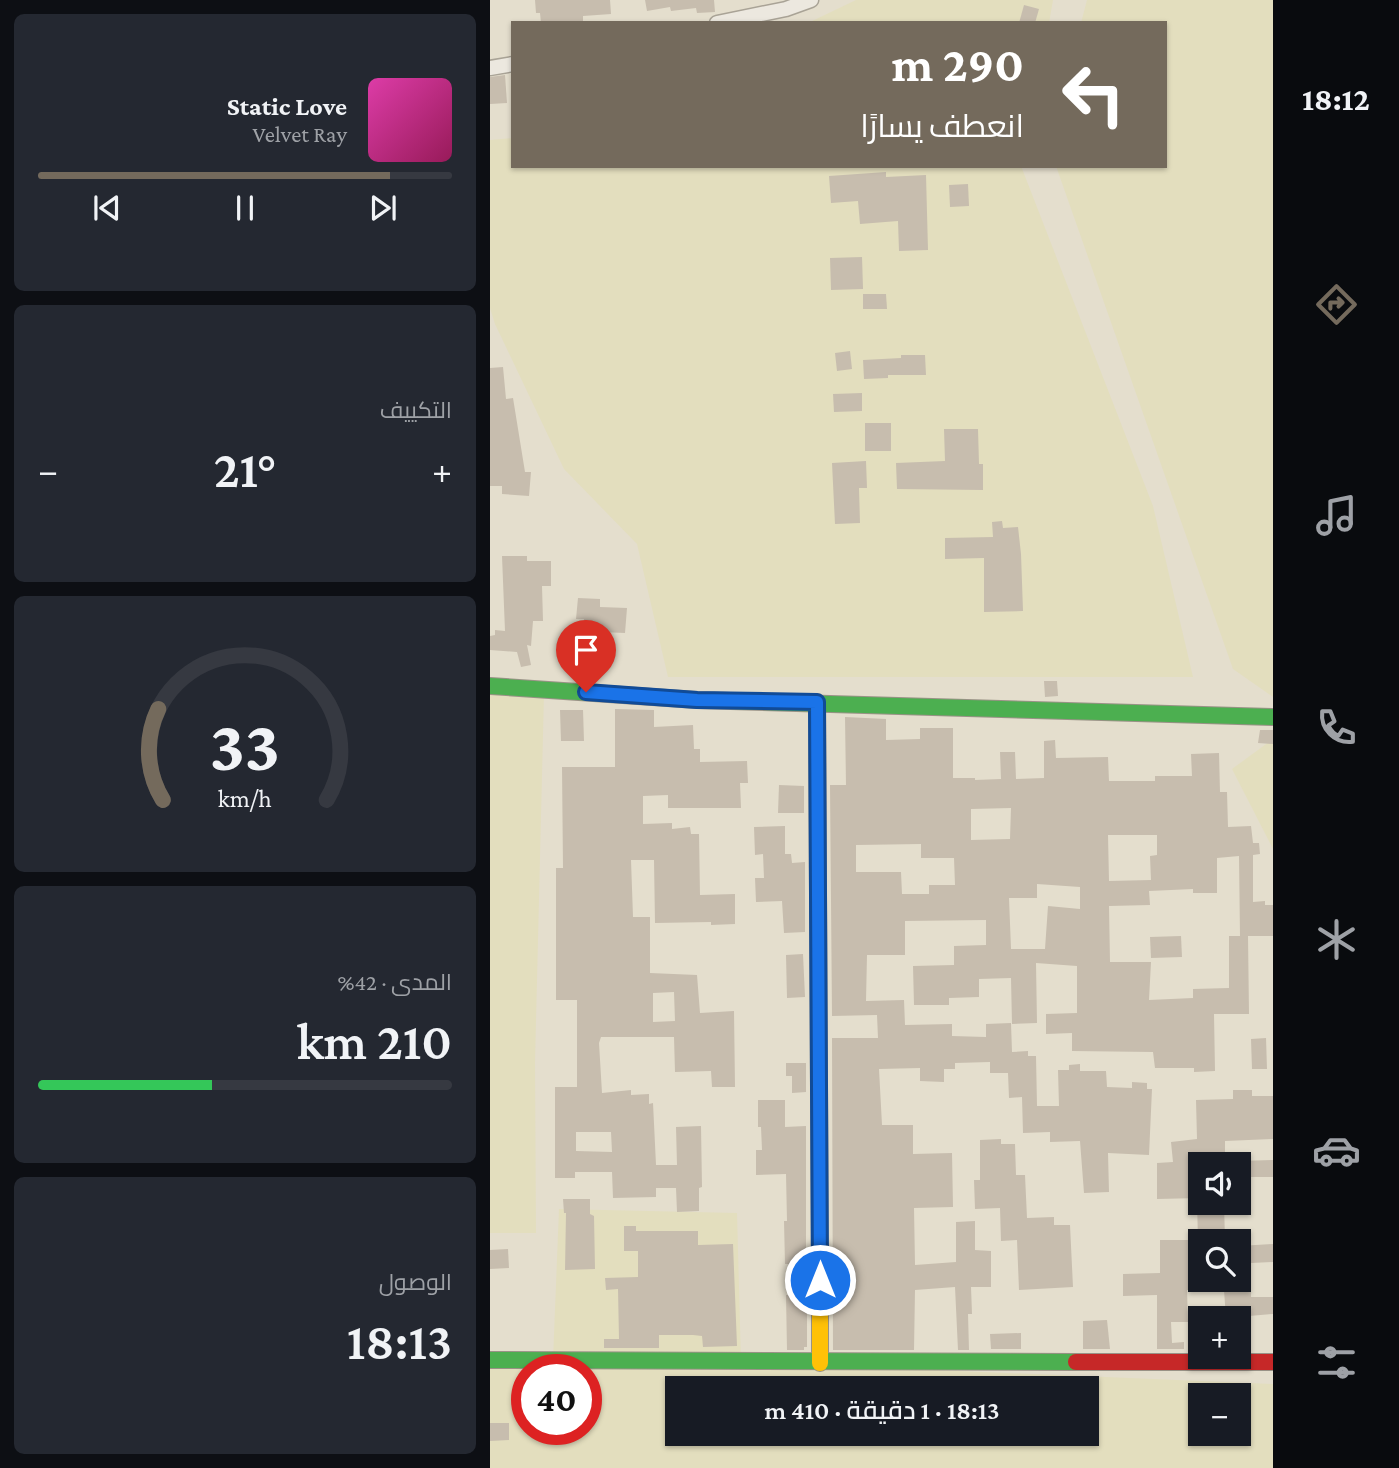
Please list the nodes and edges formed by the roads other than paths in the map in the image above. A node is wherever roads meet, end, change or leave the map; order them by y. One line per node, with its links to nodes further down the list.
1 (811, 0): 2 (street)
2 (727, 21)
3 (511, 64): 4 (street)
4 (490, 68)
5 (490, 686): 6 (street)
6 (817, 702): 7 (street); 10 (street)
7 (1273, 718)
8 (490, 1360): 10 (street)
9 (1273, 1362): 10 (street)
10 (820, 1363)

